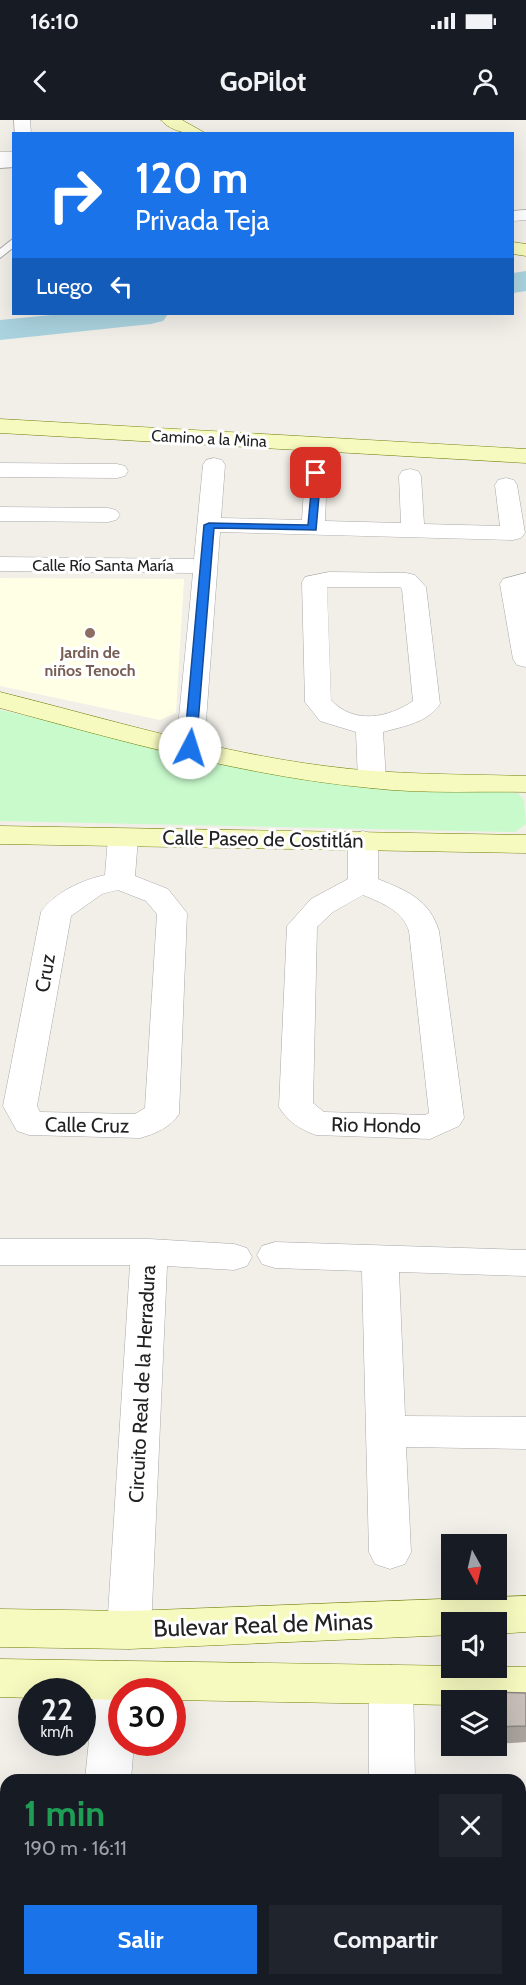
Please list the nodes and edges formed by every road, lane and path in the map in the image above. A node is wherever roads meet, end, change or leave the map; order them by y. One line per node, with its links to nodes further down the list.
1 (169, 120): 2 (street)
2 (195, 132)
3 (12, 243): 4 (lane)
4 (0, 255)
5 (0, 426): 6 (street, Camino a la Mina)
6 (526, 456)
7 (214, 465): 13 (street)
8 (0, 470): 12 (street)
9 (316, 473): 14 (street)
10 (411, 476): 15 (street)
11 (506, 485): 15 (street)
12 (0, 514)
13 (209, 525): 14 (street); 17 (street)
14 (313, 528): 15 (street)
15 (413, 530)
16 (0, 564): 17 (street, Calle Río Santa María)
17 (206, 566): 22 (street)
18 (526, 580): 19 (street)
19 (526, 659)
20 (0, 700): 22 (street)
21 (369, 727): 21 (street); 23 (street)
22 (190, 748): 23 (street)
23 (372, 780): 24 (street)
24 (526, 784)
25 (0, 835): 26 (street, Calle Paseo de Costitlán)
26 (123, 838): 27 (street, Calle Paseo de Costitlán); 29 (street)
27 (363, 840): 28 (street, Calle Paseo de Costitlán); 30 (street)
28 (526, 844)
29 (120, 881): 31 (street, Cruz); 31 (street, Calle Cruz)
30 (363, 884): 30 (street, Rio Hondo)
31 (20, 1106)
32 (0, 1252): 33 (street, Circuito Real de la Herradura)
33 (149, 1252): 35 (street); 43 (street, Circuito Real de la Herradura)
34 (275, 1255): 36 (street)
35 (234, 1257)
36 (380, 1260): 37 (street); 38 (street)
37 (526, 1263)
38 (387, 1431): 39 (street); 40 (street)
39 (526, 1433)
40 (390, 1552)
41 (526, 1614): 43 (street, Bulevar Real de Minas)
42 (0, 1628): 43 (street, Bulevar Real de Minas)
43 (129, 1630)
44 (0, 1678): 45 (street)
45 (108, 1680)
46 (186, 1681): 47 (street)
47 (391, 1685): 48 (street); 51 (street)
48 (526, 1687)
49 (110, 1756): 50 (street)
50 (109, 1774)
51 (392, 1774)

